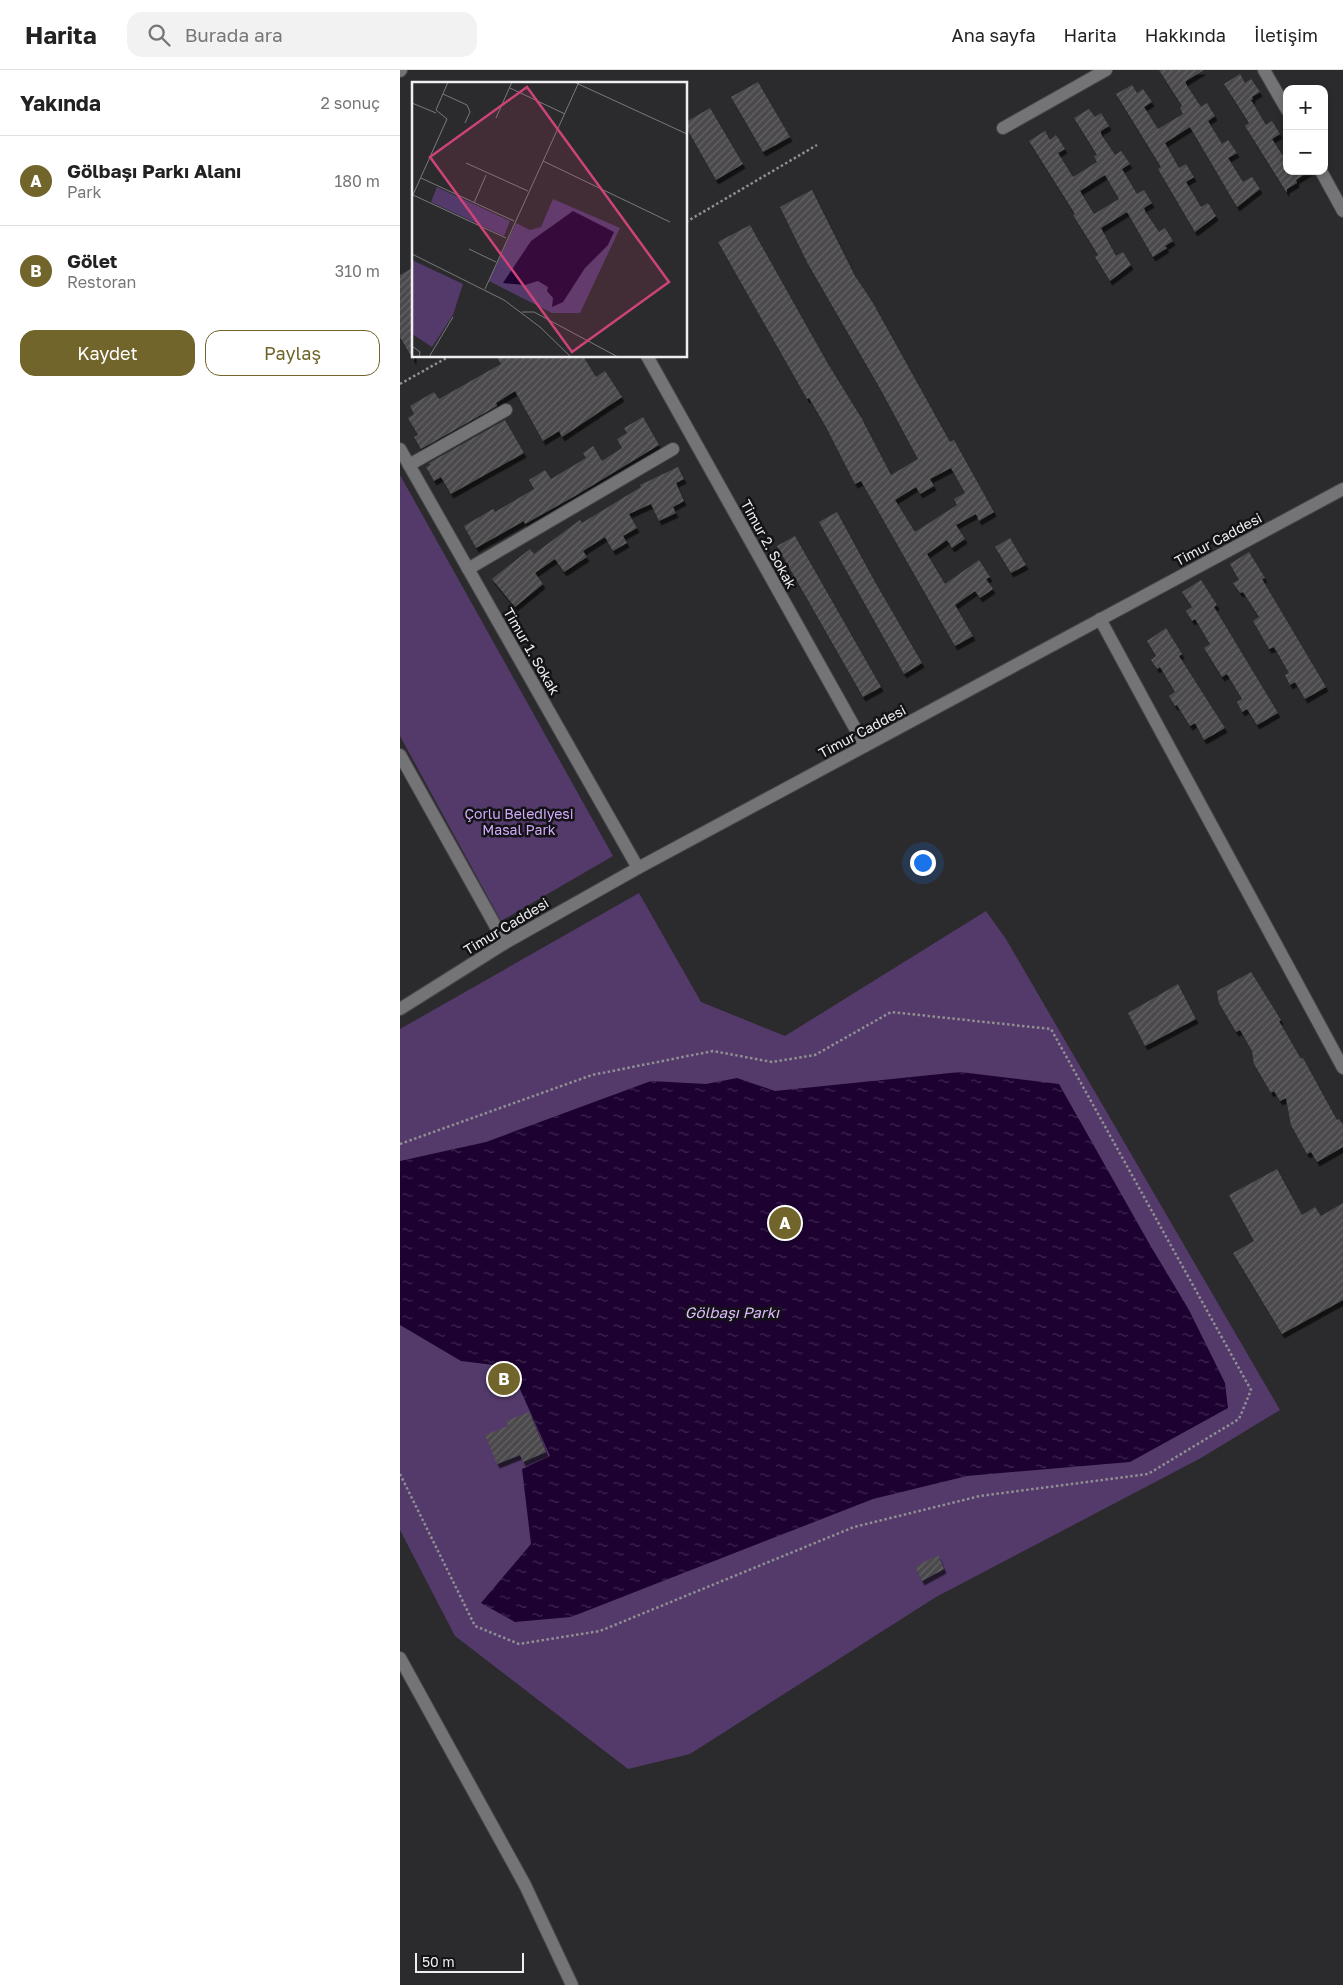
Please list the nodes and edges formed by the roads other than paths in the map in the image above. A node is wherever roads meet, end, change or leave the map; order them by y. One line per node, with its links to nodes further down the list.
1 (1106, 70): 4 (street)
2 (1264, 70): 3 (street)
3 (1283, 103)
4 (1004, 128)
5 (1323, 175): 6 (street)
6 (1343, 211)
7 (647, 358): 15 (street, Timur 2. Sokak)
8 (506, 410): 11 (street)
9 (400, 449): 11 (street, Timur 1. Sokak)
10 (673, 449): 13 (street)
11 (409, 465): 13 (street, Timur 1. Sokak)
12 (1343, 489): 14 (street, Timur Caddesi)
13 (468, 569): 17 (street, Timur 1. Sokak)
14 (1100, 620): 15 (street, Timur Caddesi); 20 (street)
15 (865, 746): 17 (street, Timur Caddesi)
16 (400, 755): 18 (street)
17 (638, 868): 18 (street, Timur Caddesi)
18 (504, 943): 19 (street, Timur Caddesi)
19 (400, 1009)
20 (1343, 1068)
21 (400, 1658): 22 (street)
22 (572, 1985)

